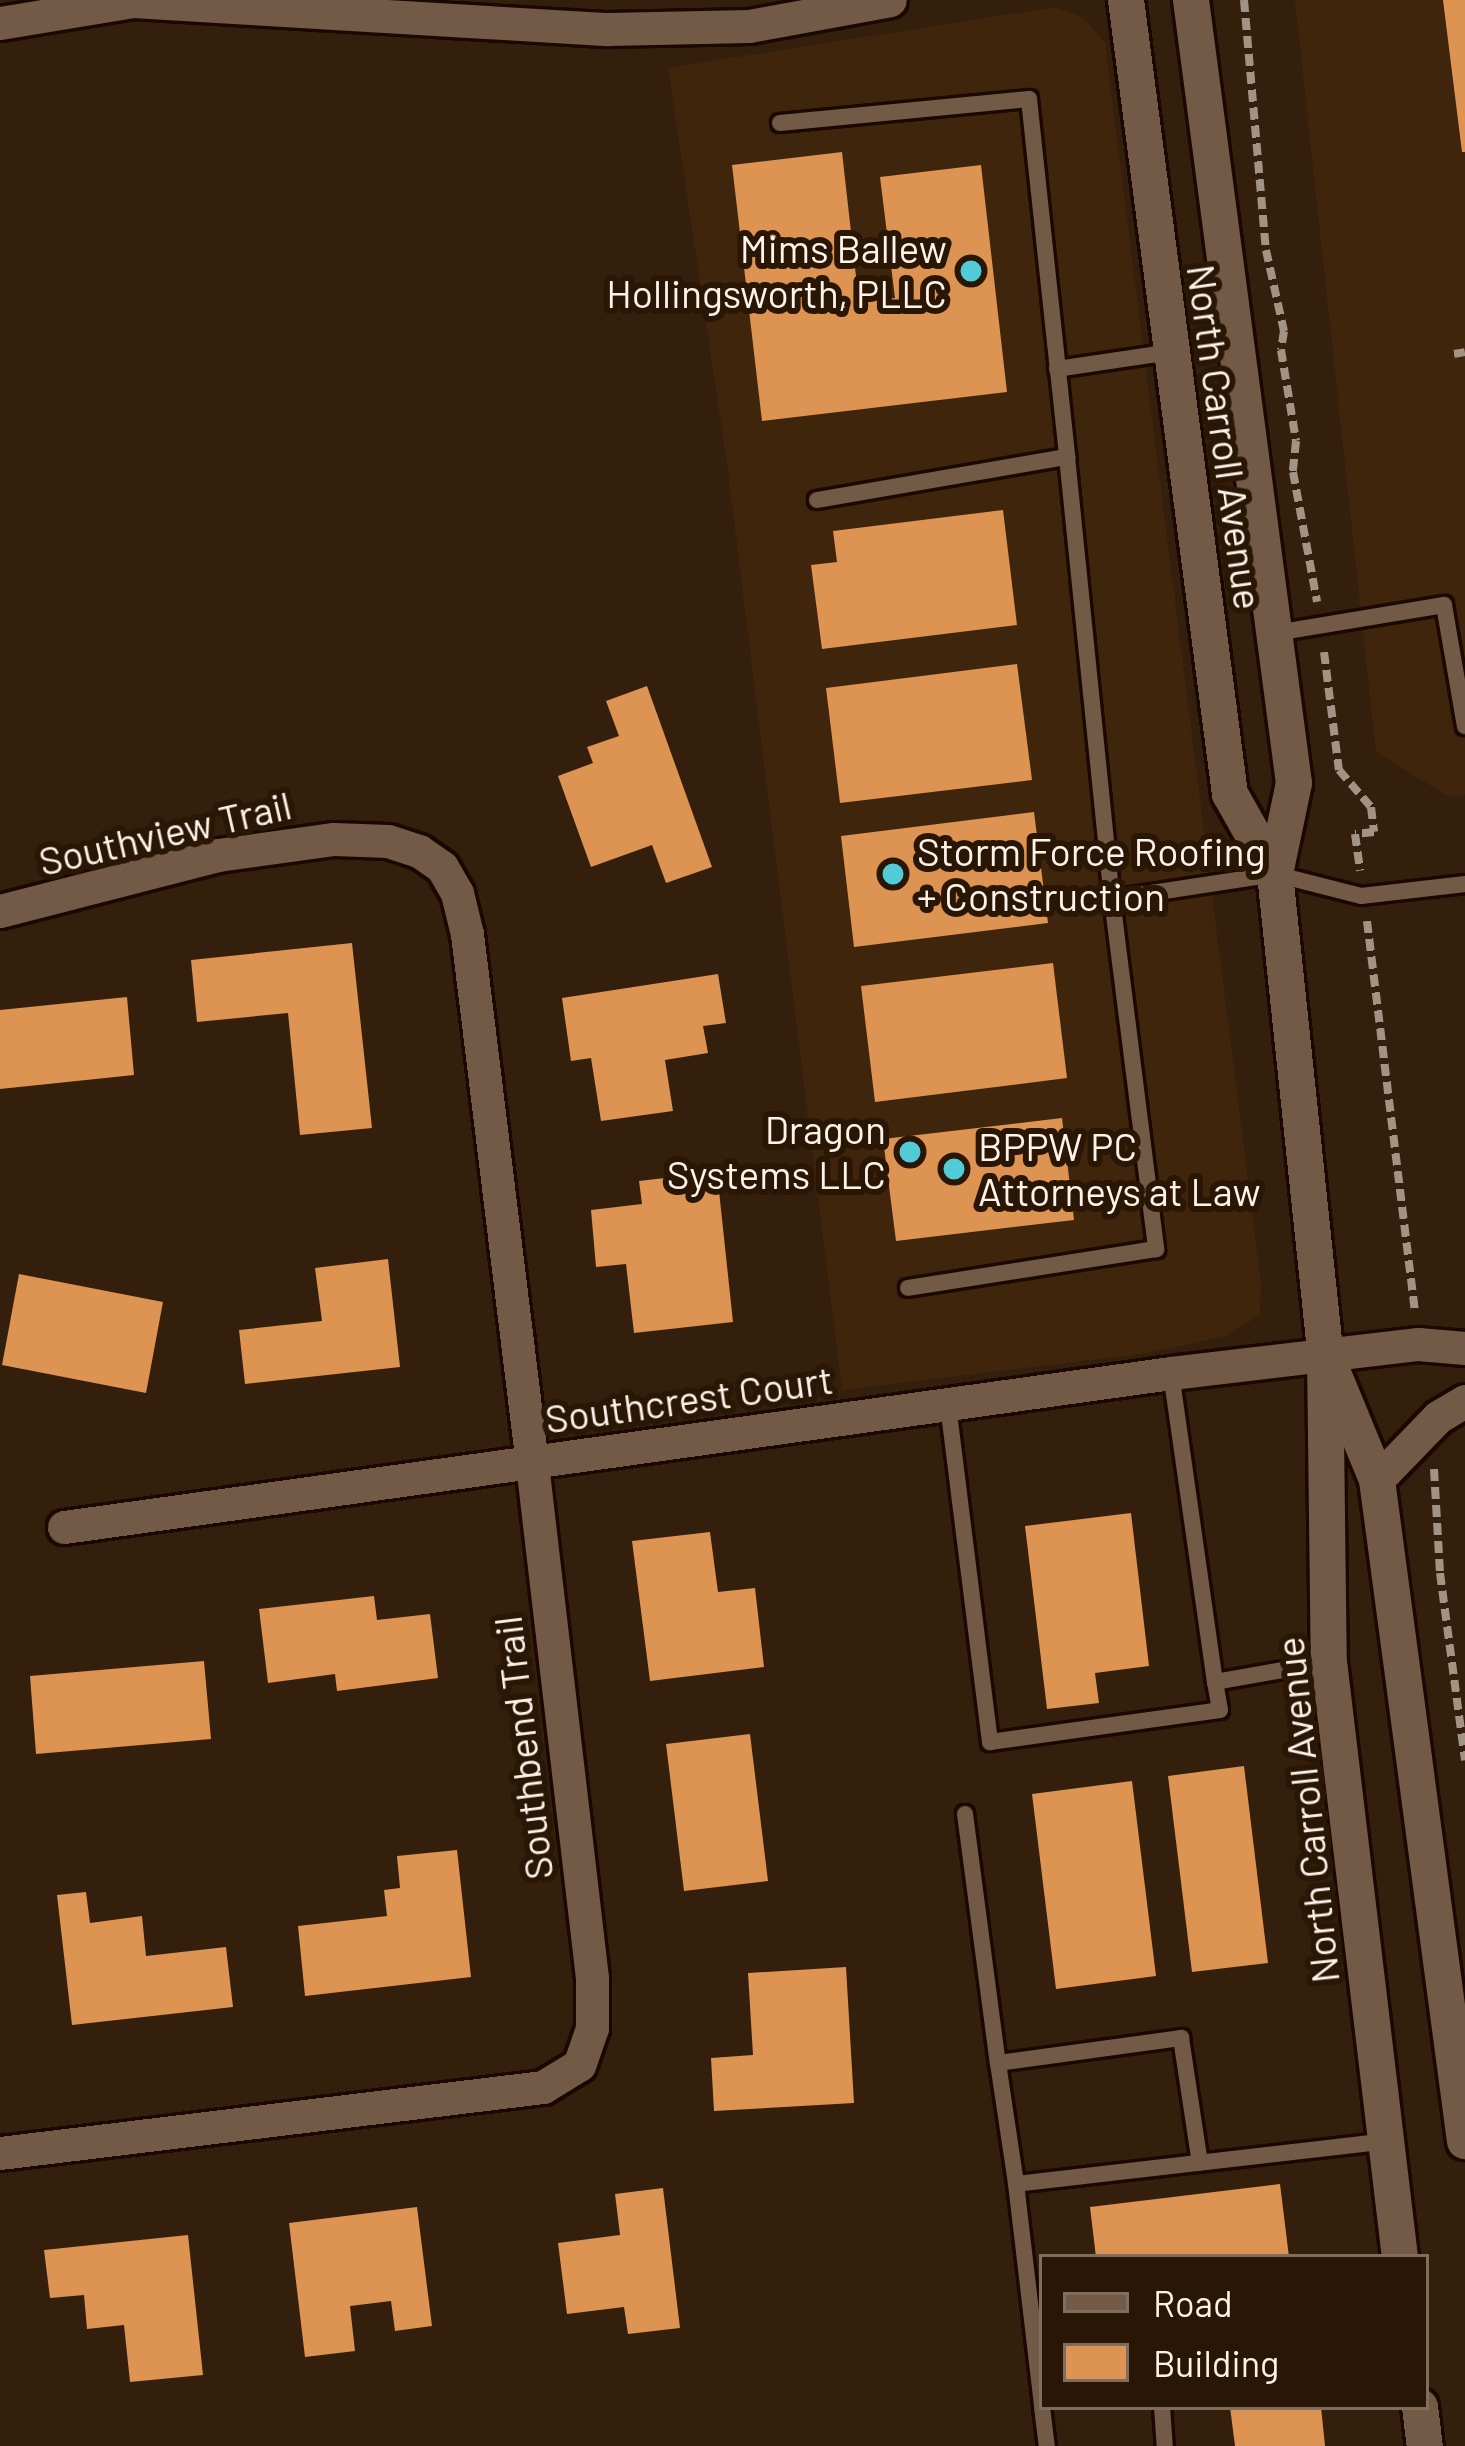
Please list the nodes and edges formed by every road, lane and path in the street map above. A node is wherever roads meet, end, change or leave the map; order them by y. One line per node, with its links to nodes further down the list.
1 (890, 0): 4 (street)
2 (1126, 0): 6 (main road, North Carroll Avenue)
3 (1191, 0): 10 (main road, North Carroll Avenue)
4 (0, 23)
5 (780, 123): 7 (lane)
6 (1171, 352): 7 (lane); 13 (main road, North Carroll Avenue)
7 (1058, 369): 8 (lane)
8 (1066, 458): 9 (lane); 15 (lane)
9 (817, 500)
10 (1274, 633): 11 (lane); 13 (main road, North Carroll Avenue)
11 (1465, 726)
12 (418, 851): 16 (street, Southview Trail); 23 (street, Southbend Trail)
13 (1275, 874): 14 (lane); 15 (lane); 19 (main road, North Carroll Avenue)
14 (1465, 884)
15 (1112, 899): 17 (lane)
16 (0, 911)
17 (908, 1288)
18 (1465, 1348): 19 (street, Southcrest Court)
19 (1325, 1353): 20 (street, Southcrest Court); 24 (main road, North Carroll Avenue); 26 (main road, North Carroll Avenue)
20 (1171, 1372): 22 (street, Southcrest Court); 27 (lane)
21 (1465, 1401): 24 (street)
22 (948, 1405): 23 (street, Southcrest Court); 27 (lane)
23 (532, 1463): 25 (street, Southcrest Court); 32 (street, Southbend Trail)
24 (1377, 1480): 30 (main road, North Carroll Avenue)
25 (64, 1527)
26 (1329, 1662): 27 (lane); 31 (main road, North Carroll Avenue)
27 (1215, 1682)
28 (964, 1814): 29 (lane)
29 (998, 2063): 33 (lane); 34 (lane)
30 (1465, 2140)
31 (1385, 2141): 33 (lane); 35 (main road, North Carroll Avenue)
32 (0, 2153)
33 (1200, 2163): 34 (lane)
34 (1016, 2184): 36 (lane)
35 (1400, 2254)
36 (1037, 2317): 37 (lane)
37 (1039, 2353)
38 (1042, 2410): 41 (lane)
39 (1162, 2410): 42 (lane)
40 (1420, 2410): 43 (main road)
41 (1047, 2446)
42 (1165, 2446)
43 (1426, 2446)

